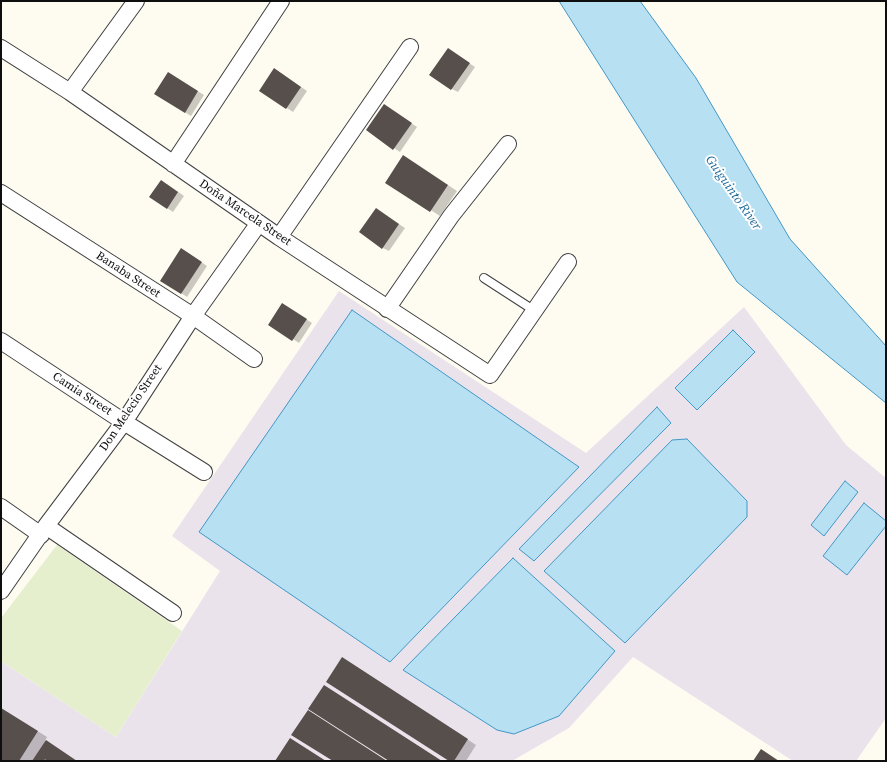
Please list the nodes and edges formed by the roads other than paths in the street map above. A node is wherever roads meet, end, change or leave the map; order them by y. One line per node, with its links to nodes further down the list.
1 (136, 1): 5 (street)
2 (281, 1): 7 (street)
3 (410, 47): 10 (street)
4 (1, 48): 5 (street, Doña Marcela Street)
5 (70, 92): 7 (street, Doña Marcela Street)
6 (508, 144): 13 (street)
7 (173, 164): 9 (street, Doña Marcela Street)
8 (1, 193): 15 (street, Banaba Street)
9 (259, 223): 10 (street, Doña Marcela Street); 15 (street, Don Melecio Street)
10 (279, 237): 13 (street, Doña Marcela Street)
11 (568, 262): 14 (street)
12 (484, 278): 14 (lane)
13 (387, 308): 14 (street, Doña Marcela Street)
14 (535, 311)
15 (193, 316): 17 (street, Banaba Street); 18 (street, Don Melecio Street)
16 (1, 341): 18 (street, Camia Street)
17 (254, 359)
18 (124, 422): 19 (street, Camia Street); 21 (street, Don Melecio Street)
19 (204, 472)
20 (1, 507): 21 (street)
21 (44, 531): 22 (street, Don Melecio Street); 23 (street)
22 (1, 591)
23 (173, 613)

